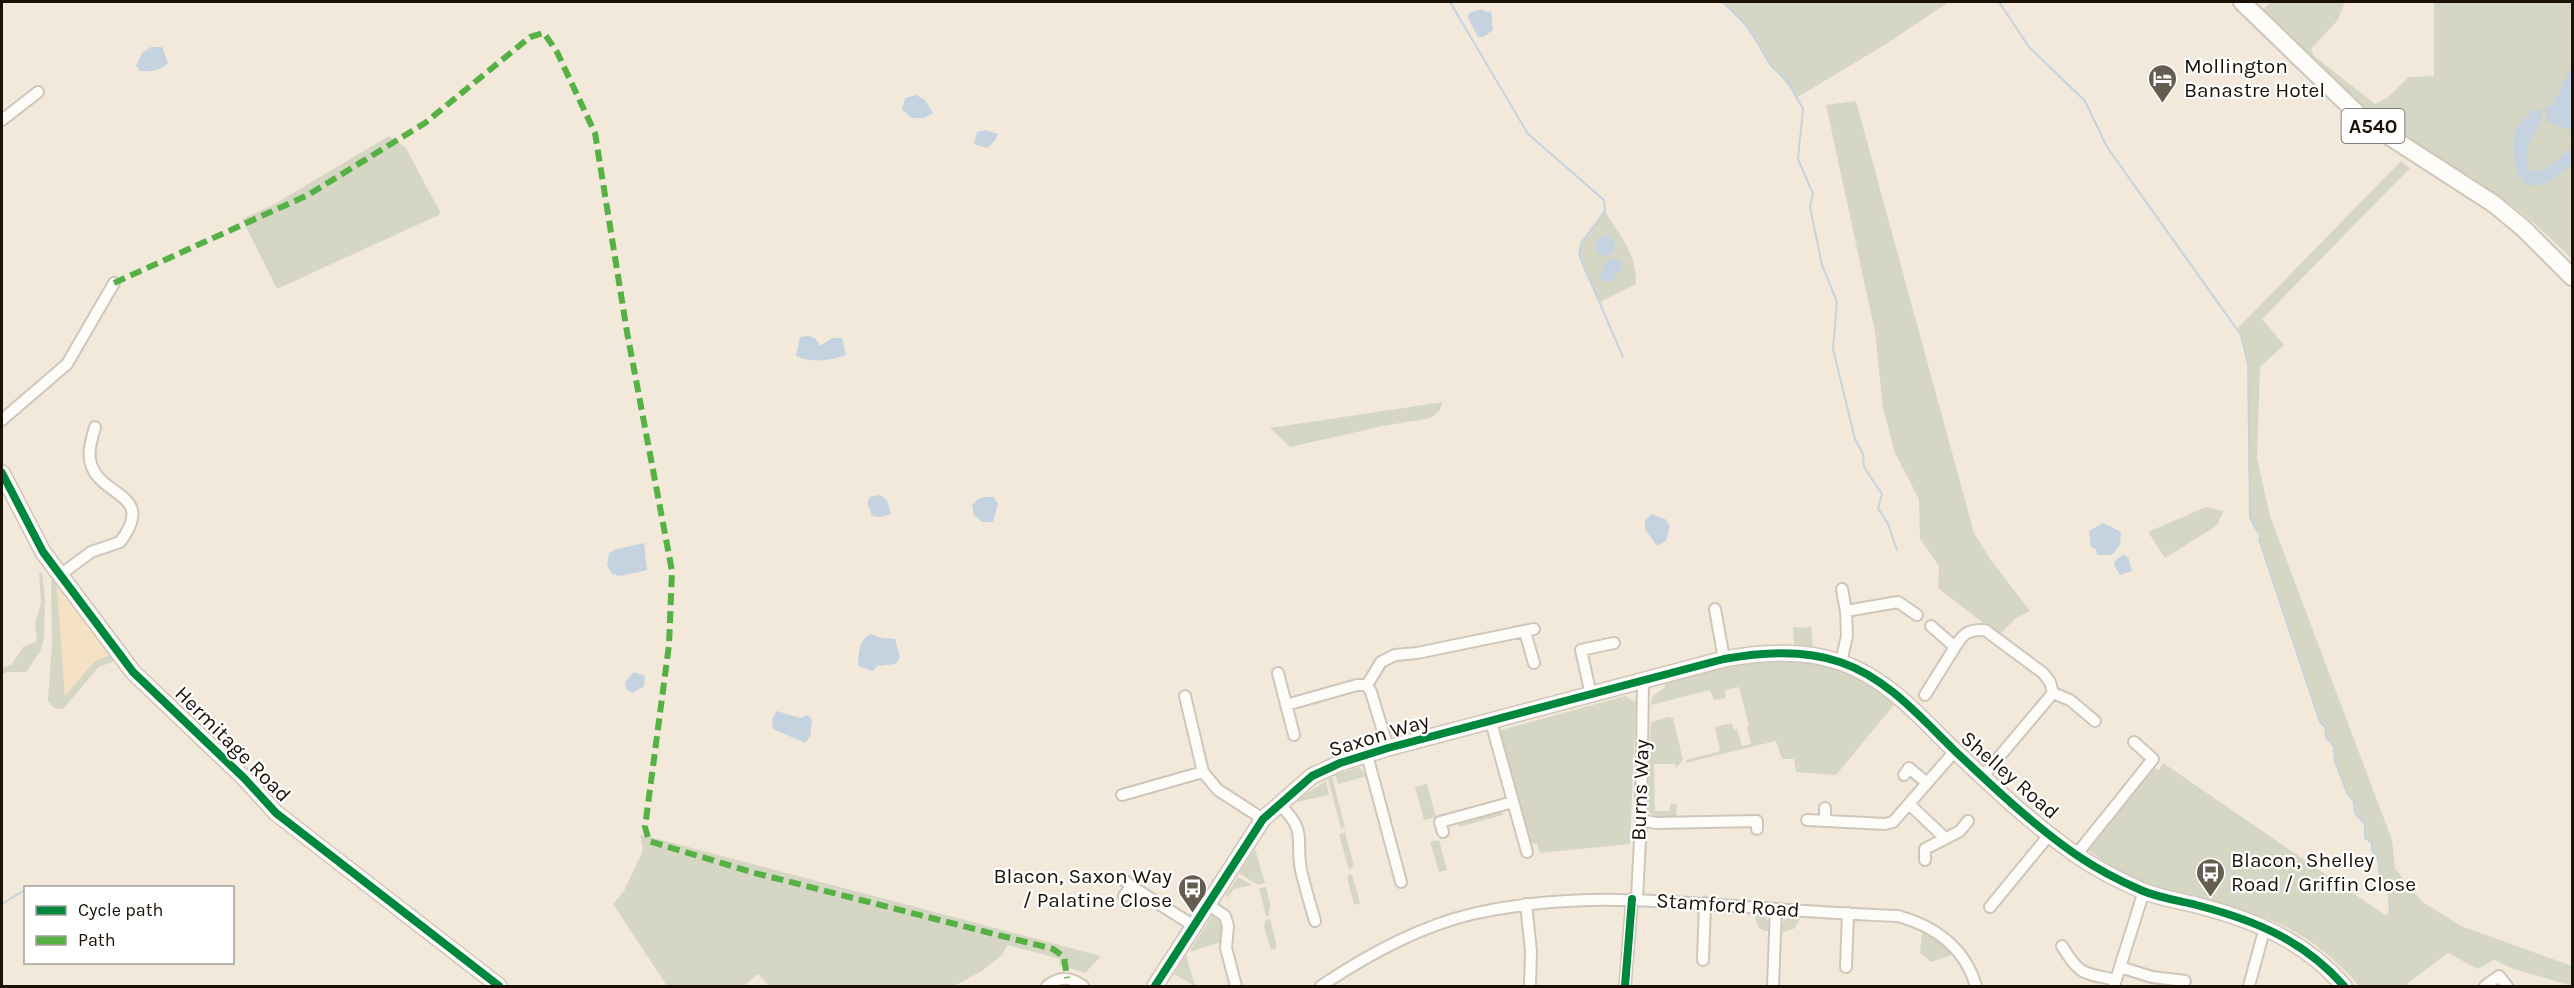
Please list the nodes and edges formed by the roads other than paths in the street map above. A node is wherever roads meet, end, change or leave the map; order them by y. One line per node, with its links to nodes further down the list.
1 (2242, 2): 4 (main road, A540)
2 (38, 92): 3 (street)
3 (2, 120)
4 (2572, 277)
5 (114, 283): 6 (street)
6 (2, 420)
7 (95, 427): 9 (street)
8 (2, 473): 9 (street, Hermitage Road)
9 (60, 575): 76 (street, Hermitage Road)
10 (1840, 590): 12 (street)
11 (1715, 609): 17 (street)
12 (1846, 611): 13 (street); 18 (street)
13 (1917, 615)
14 (1931, 626): 16 (street)
15 (1614, 643): 24 (street)
16 (1955, 647): 23 (street); 25 (street)
17 (1724, 658): 18 (street, Shelley Road); 21 (street, Shelley Road)
18 (1841, 662): 33 (street, Shelley Road)
19 (1534, 663): 22 (street)
20 (1278, 673): 27 (street)
21 (1643, 682): 24 (street, Saxon Way); 45 (street, Burns Way)
22 (1367, 686): 27 (street); 32 (street)
23 (2053, 693): 28 (street); 37 (street)
24 (1591, 695): 29 (street, Saxon Way)
25 (1925, 695)
26 (1185, 696): 36 (street)
27 (1286, 705): 30 (street)
28 (2095, 721)
29 (1491, 722): 32 (street, Saxon Way); 40 (street)
30 (1294, 735)
31 (2134, 742): 54 (street)
32 (1388, 748): 34 (street, Saxon Way)
33 (1955, 751): 37 (street, Shelley Road); 38 (street)
34 (1367, 755): 42 (street, Saxon Way); 56 (street)
35 (1906, 769): 38 (street)
36 (1203, 772): 39 (street); 44 (street)
37 (1983, 776): 51 (street, Shelley Road)
38 (1927, 783): 41 (street)
39 (1130, 796)
40 (1514, 802): 50 (street); 53 (street)
41 (1909, 804): 47 (street); 52 (street)
42 (1280, 805): 44 (street, Saxon Way); 66 (street)
43 (1825, 808): 47 (street)
44 (1263, 819): 62 (street, Saxon Way)
45 (1641, 820): 49 (street); 59 (street, Burns Way)
46 (1807, 820): 47 (street)
47 (1825, 821)
48 (1968, 821): 52 (street)
49 (1757, 829)
50 (1443, 832)
51 (2050, 834): 54 (street, Shelley Road); 63 (street)
52 (1945, 838): 55 (street)
53 (1527, 852)
54 (2076, 855): 57 (street, Shelley Road)
55 (1925, 860)
56 (1401, 882)
57 (2144, 891): 68 (street, Shelley Road); 72 (street)
58 (1124, 896): 67 (street)
59 (1634, 899): 60 (street, Stamford Road); 61 (street, Stamford Road); 82 (street, Burns Way)
60 (1705, 903): 64 (street, Stamford Road); 70 (street)
61 (1526, 904): 80 (street, Stamford Road); 81 (street)
62 (1209, 905): 67 (street, Saxon Way); 73 (street)
63 (1990, 907)
64 (1776, 909): 65 (street, Stamford Road); 83 (street)
65 (1848, 913): 71 (street); 84 (street, Stamford Road)
66 (1311, 918)
67 (1194, 926): 79 (street, Saxon Way)
68 (2265, 927): 85 (street); 86 (street, Shelley Road)
69 (2062, 947): 75 (street)
70 (1703, 960)
71 (1846, 967)
72 (2120, 967): 74 (street); 75 (street)
73 (1238, 980)
74 (2179, 982)
75 (2115, 983)
76 (499, 987)
77 (1047, 987): 78 (street)
78 (1083, 987)
79 (1155, 987)
80 (1321, 987)
81 (1530, 987)
82 (1625, 987)
83 (1773, 987)
84 (1976, 987)
85 (2249, 987)
86 (2344, 987)
87 (2485, 987): 88 (street)
88 (2507, 987)

